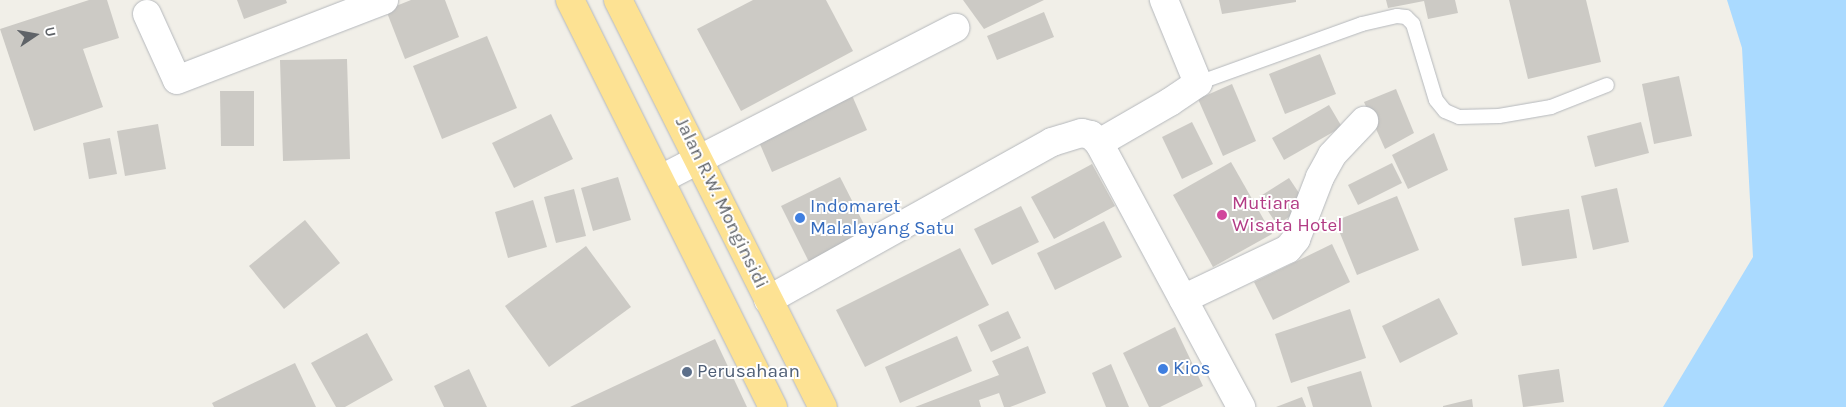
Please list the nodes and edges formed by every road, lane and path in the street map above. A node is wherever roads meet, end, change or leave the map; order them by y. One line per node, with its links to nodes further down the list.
1 (384, 0): 5 (street)
2 (570, 0): 12 (highway)
3 (1164, 0): 7 (street)
4 (623, 10): 11 (highway, Jalan R.W. Monginsidi)
5 (147, 14)
6 (955, 28): 11 (street)
7 (1198, 83): 8 (lane); 10 (street)
8 (1607, 85)
9 (1364, 121): 13 (street)
10 (1098, 143): 13 (street); 14 (street)
11 (700, 159): 12 (street); 14 (highway, Jalan R.W. Monginsidi)
12 (661, 179): 15 (highway)
13 (1183, 299): 17 (street)
14 (768, 300): 16 (highway, Jalan R.W. Monginsidi)
15 (773, 407)
16 (823, 407)
17 (1241, 407)

